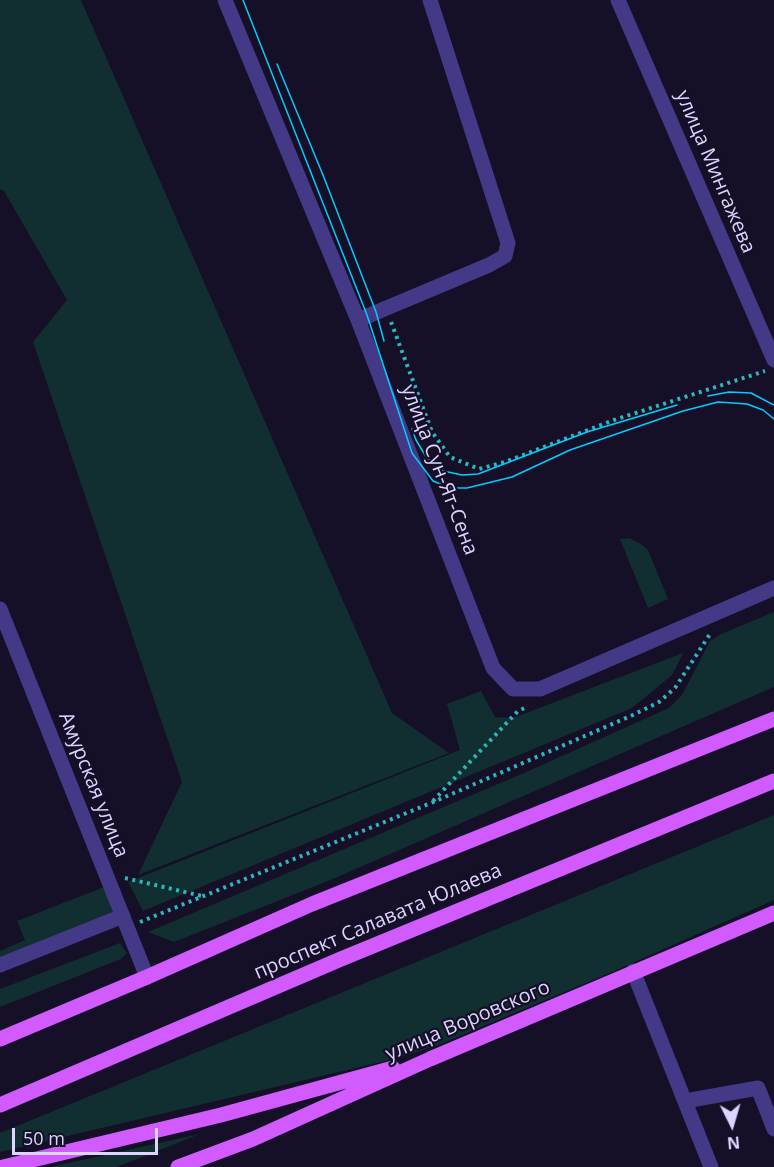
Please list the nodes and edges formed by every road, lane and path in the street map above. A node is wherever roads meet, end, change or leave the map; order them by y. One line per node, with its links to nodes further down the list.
1 (225, 0): 5 (street, улица Сун-Ят-Сена)
2 (430, 0): 4 (street)
3 (618, 0): 6 (street, улица Мингажева)
4 (386, 309): 5 (street); 7 (path)
5 (357, 320): 8 (street, улица Сун-Ят-Сена)
6 (774, 360)
7 (774, 368)
8 (774, 588)
9 (0, 609): 15 (street, Амурская улица)
10 (711, 632): 14 (path)
11 (536, 703): 14 (path)
12 (774, 719): 21 (main road, проспект Салавата Юлаева)
13 (774, 781): 25 (main road, проспект Салавата Юлаева)
14 (431, 803): 16 (path)
15 (106, 874): 16 (path); 18 (street, Амурская улица)
16 (203, 896): 18 (path)
17 (774, 912): 20 (main road, улица Воровского)
18 (125, 921): 19 (street); 21 (street, Амурская улица)
19 (0, 965)
20 (633, 971): 23 (main road, улица Воровского); 24 (street)
21 (147, 977): 22 (main road, проспект Салавата Юлаева)
22 (0, 1039)
23 (430, 1059): 27 (main road); 28 (main road, улица Воровского)
24 (686, 1101): 26 (street); 29 (street)
25 (0, 1105)
26 (774, 1129)
27 (3, 1167)
28 (178, 1167)
29 (711, 1167)

